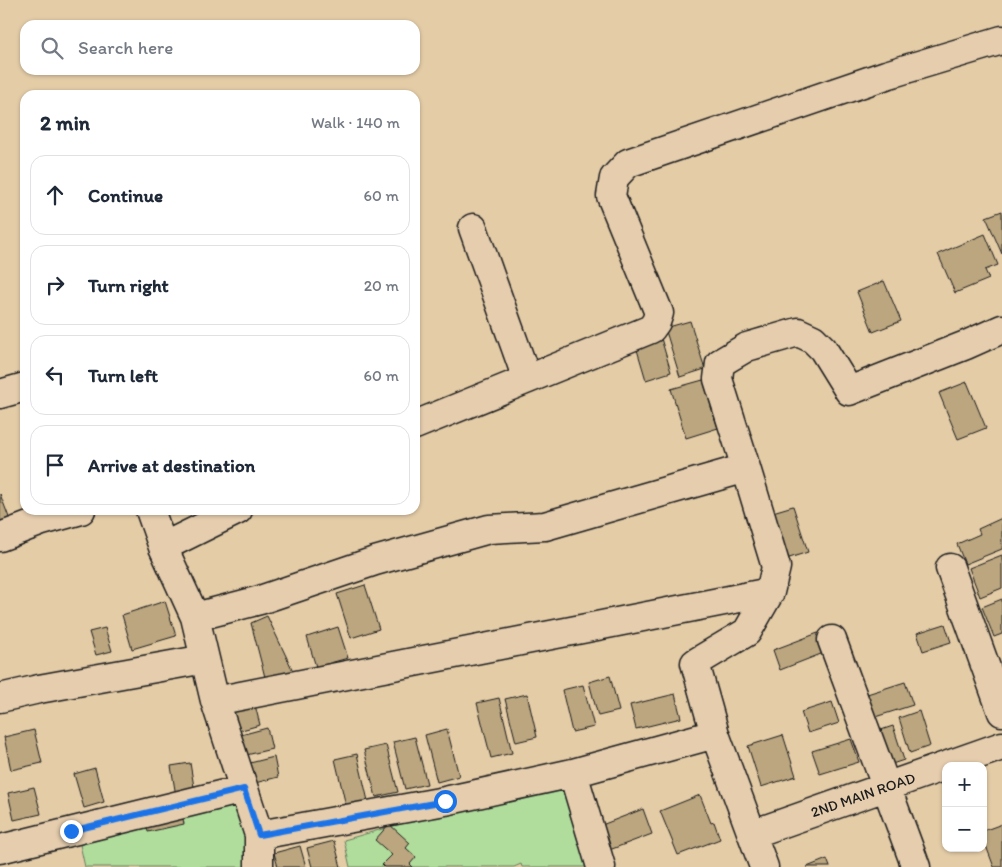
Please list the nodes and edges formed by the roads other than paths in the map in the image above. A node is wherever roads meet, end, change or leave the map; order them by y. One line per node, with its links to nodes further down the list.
1 (1002, 40): 4 (street)
2 (473, 228): 4 (street)
3 (1002, 328): 8 (street)
4 (527, 379): 7 (street)
5 (20, 388): 6 (street)
6 (0, 394)
7 (420, 423)
8 (746, 468): 15 (street); 16 (street)
9 (64, 515): 12 (street)
10 (152, 515): 13 (street)
11 (228, 515): 13 (street)
12 (0, 537)
13 (163, 547): 16 (street)
14 (950, 568): 21 (street)
15 (770, 592): 20 (street); 22 (street)
16 (195, 617): 18 (street)
17 (832, 640): 25 (street)
18 (205, 659): 19 (street); 20 (street)
19 (0, 698)
20 (215, 701): 26 (street)
21 (1002, 712)
22 (715, 734): 24 (street); 27 (street)
23 (1002, 746): 25 (street, 2ND MAIN ROAD)
24 (573, 773): 28 (street); 31 (street)
25 (886, 787): 27 (street, 2ND MAIN ROAD); 33 (street)
26 (244, 789): 28 (street); 29 (street)
27 (752, 834): 32 (street)
28 (259, 835): 30 (street)
29 (0, 849)
30 (259, 867)
31 (601, 867)
32 (764, 867)
33 (916, 867)

